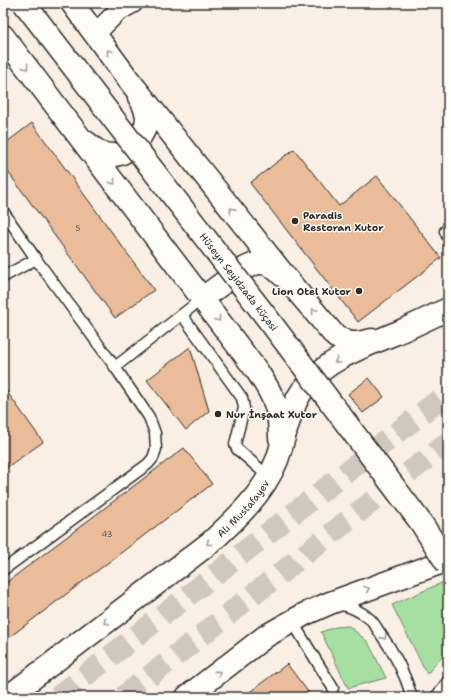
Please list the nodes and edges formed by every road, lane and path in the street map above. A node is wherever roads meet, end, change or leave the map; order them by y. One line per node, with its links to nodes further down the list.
1 (24, 3): 20 (street, Hüseyn Seyidzadə küçəsi, bridge)
2 (72, 3): 4 (street)
3 (133, 3): 4 (street)
4 (94, 34): 6 (street, one-way to 4)
5 (3, 36): 7 (street, one-way to 7)
6 (128, 79): 7 (street); 11 (street, one-way to 6)
7 (70, 126): 12 (street, one-way to 12)
8 (3, 211): 9 (lane)
9 (36, 259): 10 (lane); 16 (lane)
10 (3, 277)
11 (291, 284): 12 (street); 15 (street, one-way to 11)
12 (202, 298): 14 (lane); 17 (street, one-way to 17)
13 (448, 309): 15 (street, Alı Mustafayev)
14 (182, 315): 16 (lane); 18 (lane)
15 (407, 329): 17 (street, Alı Mustafayev, one-way to 17)
16 (115, 367): 21 (lane)
17 (280, 451): 18 (street, Alı Mustafayev)
18 (269, 477): 26 (street, Alı Mustafayev, one-way to 26)
19 (448, 560): 22 (street, one-way to 19)
20 (448, 566)
21 (3, 570)
22 (330, 603): 23 (street); 28 (lane, one-way to 28)
23 (292, 621): 25 (lane); 27 (street, one-way to 23)
24 (448, 681): 29 (lane)
25 (332, 688)
26 (8, 697)
27 (187, 697)
28 (412, 697)
29 (436, 697)

